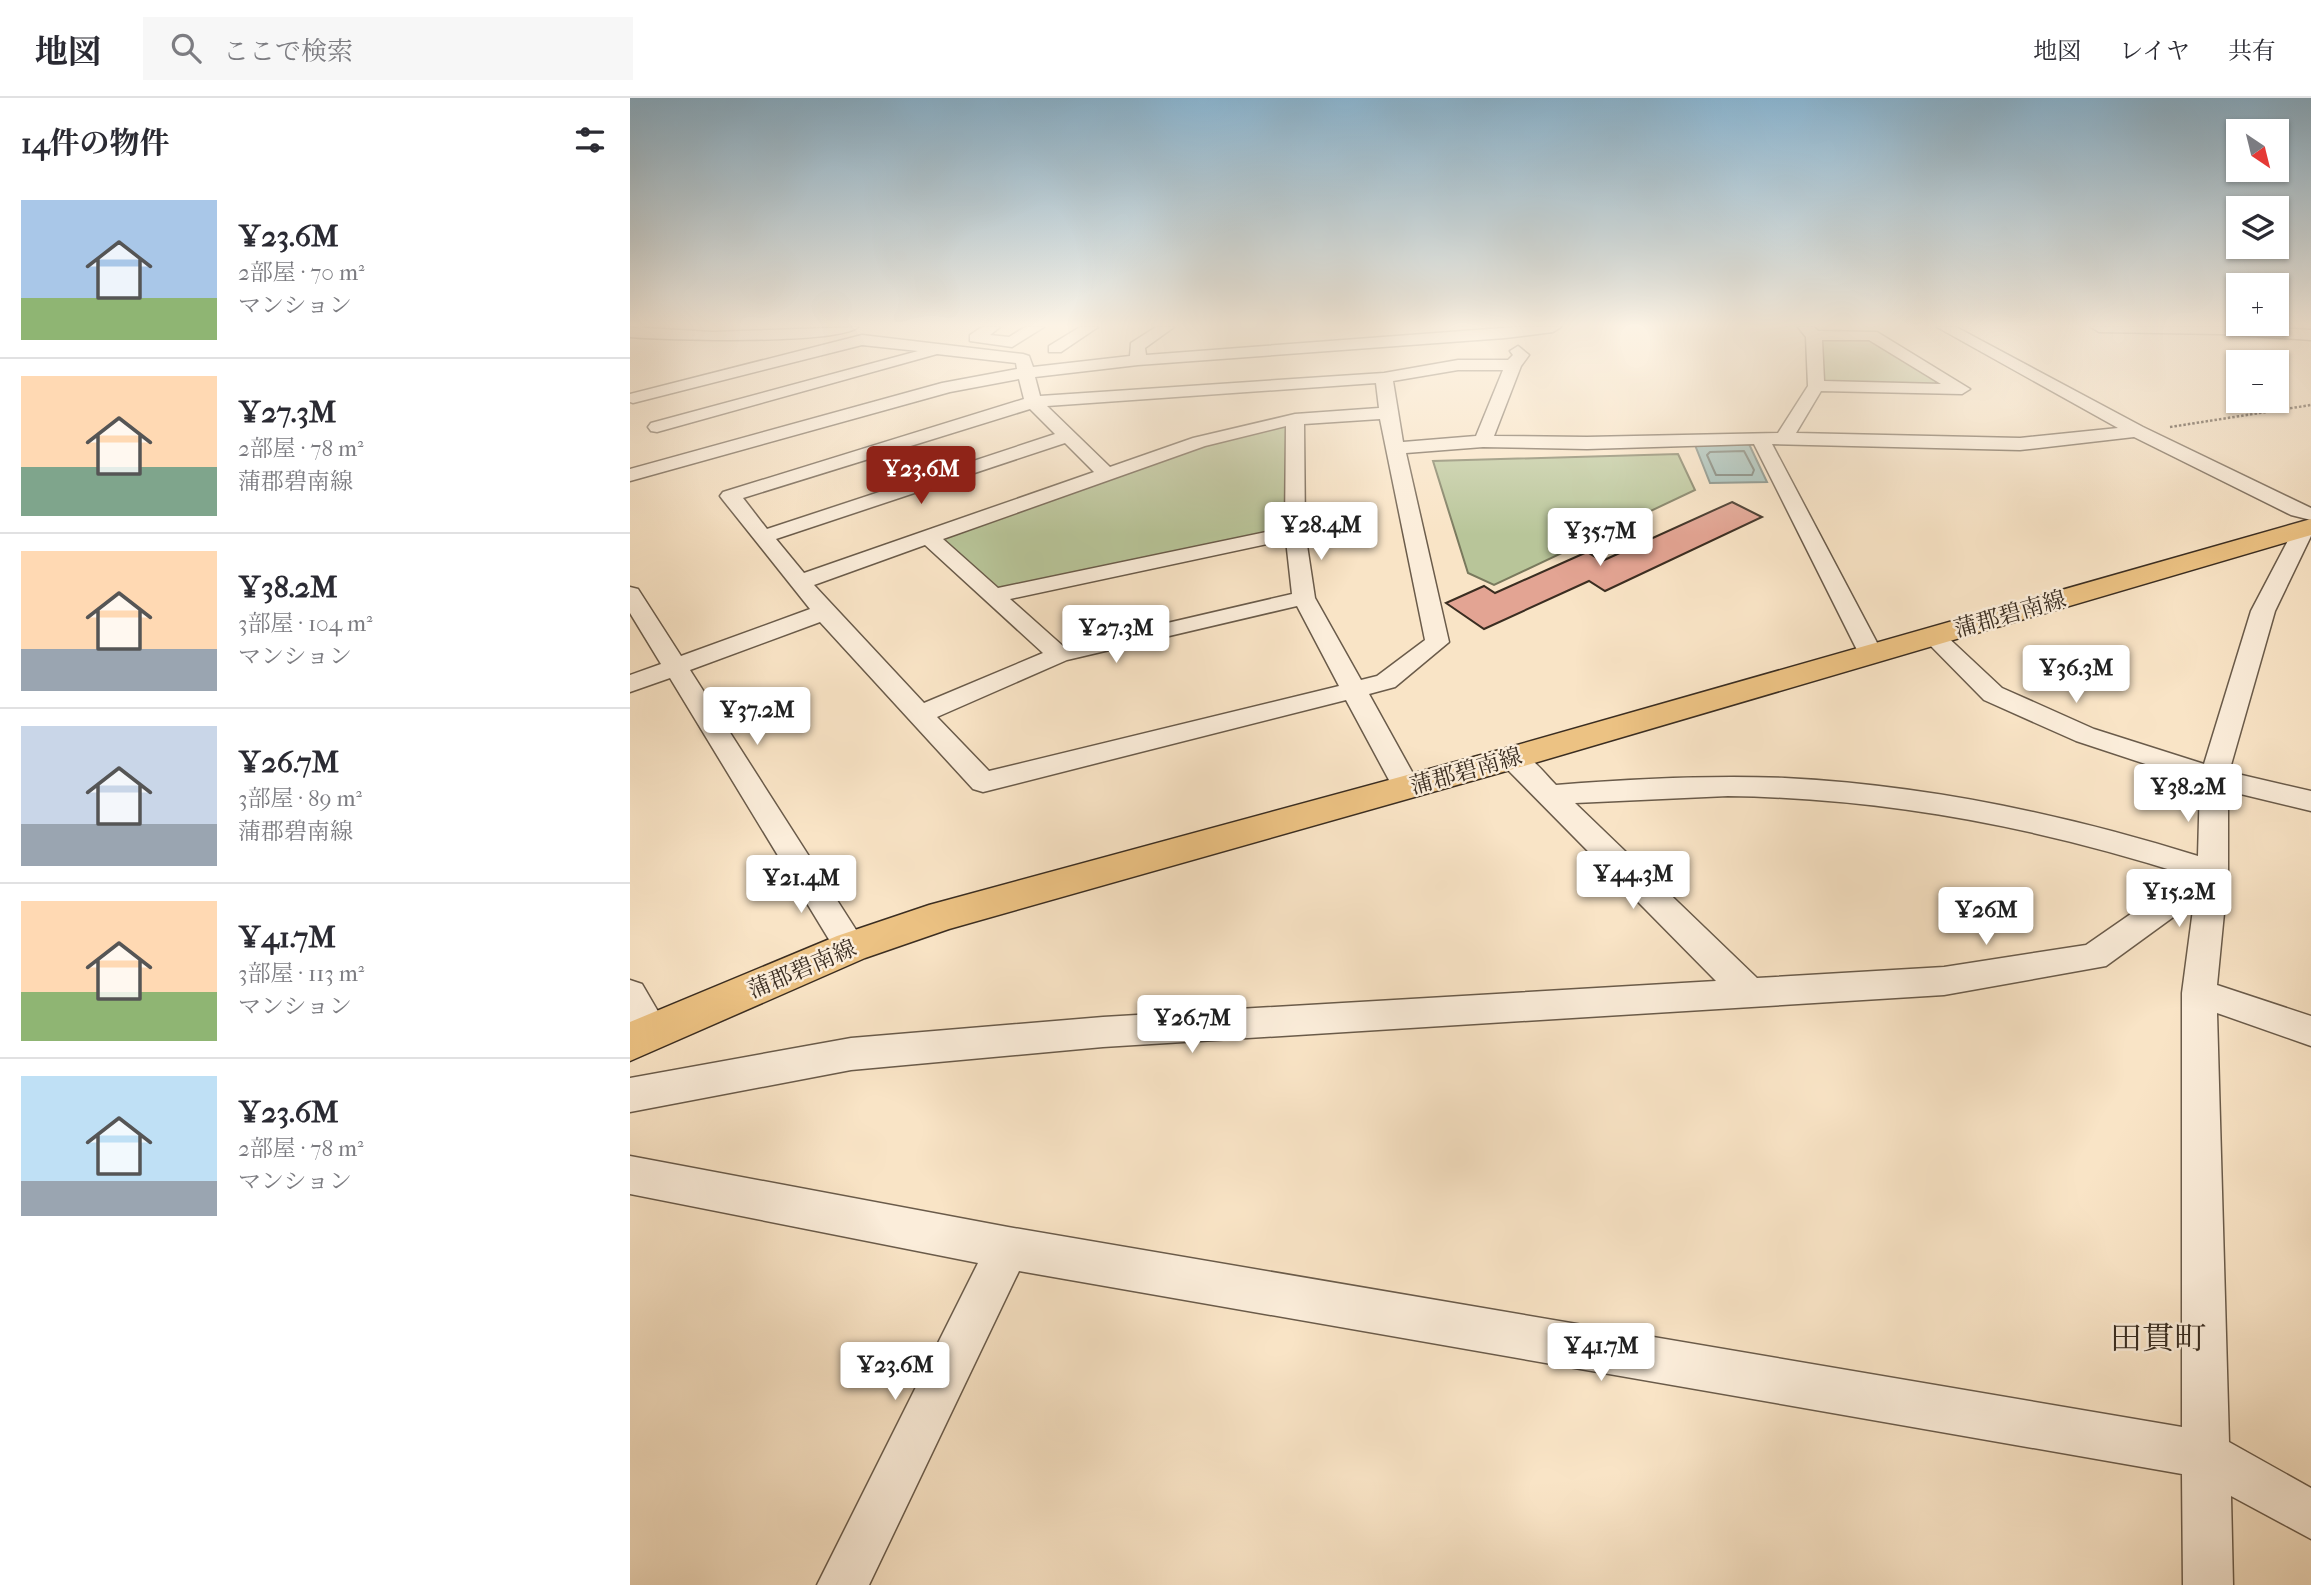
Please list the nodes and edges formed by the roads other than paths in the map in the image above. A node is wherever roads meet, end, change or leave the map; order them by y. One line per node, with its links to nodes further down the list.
1 (631, 396): 18 (street)
2 (806, 396): 18 (street)
3 (901, 396): 18 (street)
4 (1031, 396): 10 (street)
5 (1064, 396): 10 (street)
6 (1386, 396): 11 (street)
7 (1501, 396): 17 (street)
8 (1810, 396): 16 (street)
9 (2074, 396): 13 (street)
10 (1033, 402): 14 (street); 24 (street)
11 (1388, 413): 12 (street); 19 (street)
12 (1295, 419): 20 (street); 23 (street)
13 (2137, 431): 16 (street); 22 (street)
14 (1067, 436): 20 (street); 24 (street)
15 (1760, 438): 16 (street); 17 (street); 32 (street)
16 (1784, 438)
17 (1483, 441): 19 (street)
18 (670, 443): 21 (street)
19 (1395, 448): 36 (street)
20 (1107, 474): 25 (street)
21 (630, 475)
22 (2309, 523): 31 (main road, 蒲郡碧南線); 39 (street)
23 (1295, 532): 28 (street); 29 (street)
24 (763, 537): 26 (street)
25 (929, 538): 26 (street); 28 (street)
26 (803, 581): 30 (street)
27 (630, 594): 34 (street)
28 (991, 596): 33 (street)
29 (1304, 598): 33 (street); 36 (street)
30 (824, 612): 34 (street); 37 (street)
31 (1933, 636): 32 (main road, 蒲郡碧南線); 39 (street)
32 (1871, 654): 38 (main road, 蒲郡碧南線)
33 (1059, 655): 37 (street)
34 (677, 666): 35 (street); 44 (street)
35 (630, 684)
36 (1355, 690): 37 (street); 40 (street)
37 (921, 714)
38 (1512, 758): 40 (main road, 蒲郡碧南線); 41 (street)
39 (2214, 777): 42 (street); 43 (street)
40 (1407, 788): 44 (main road, 蒲郡碧南線)
41 (1549, 795): 43 (street); 47 (street)
42 (2311, 802)
43 (2213, 872): 45 (street); 47 (street)
44 (851, 947): 49 (main road, 蒲郡碧南線)
45 (2199, 992): 48 (street); 53 (street)
46 (630, 993): 49 (street)
47 (1751, 994): 50 (street)
48 (2311, 1031)
49 (641, 1037)
50 (630, 1095)
51 (630, 1175): 52 (street)
52 (1008, 1248): 53 (street); 55 (street)
53 (2206, 1455): 54 (street); 56 (street)
54 (2311, 1515)
55 (842, 1585)
56 (2208, 1585)

